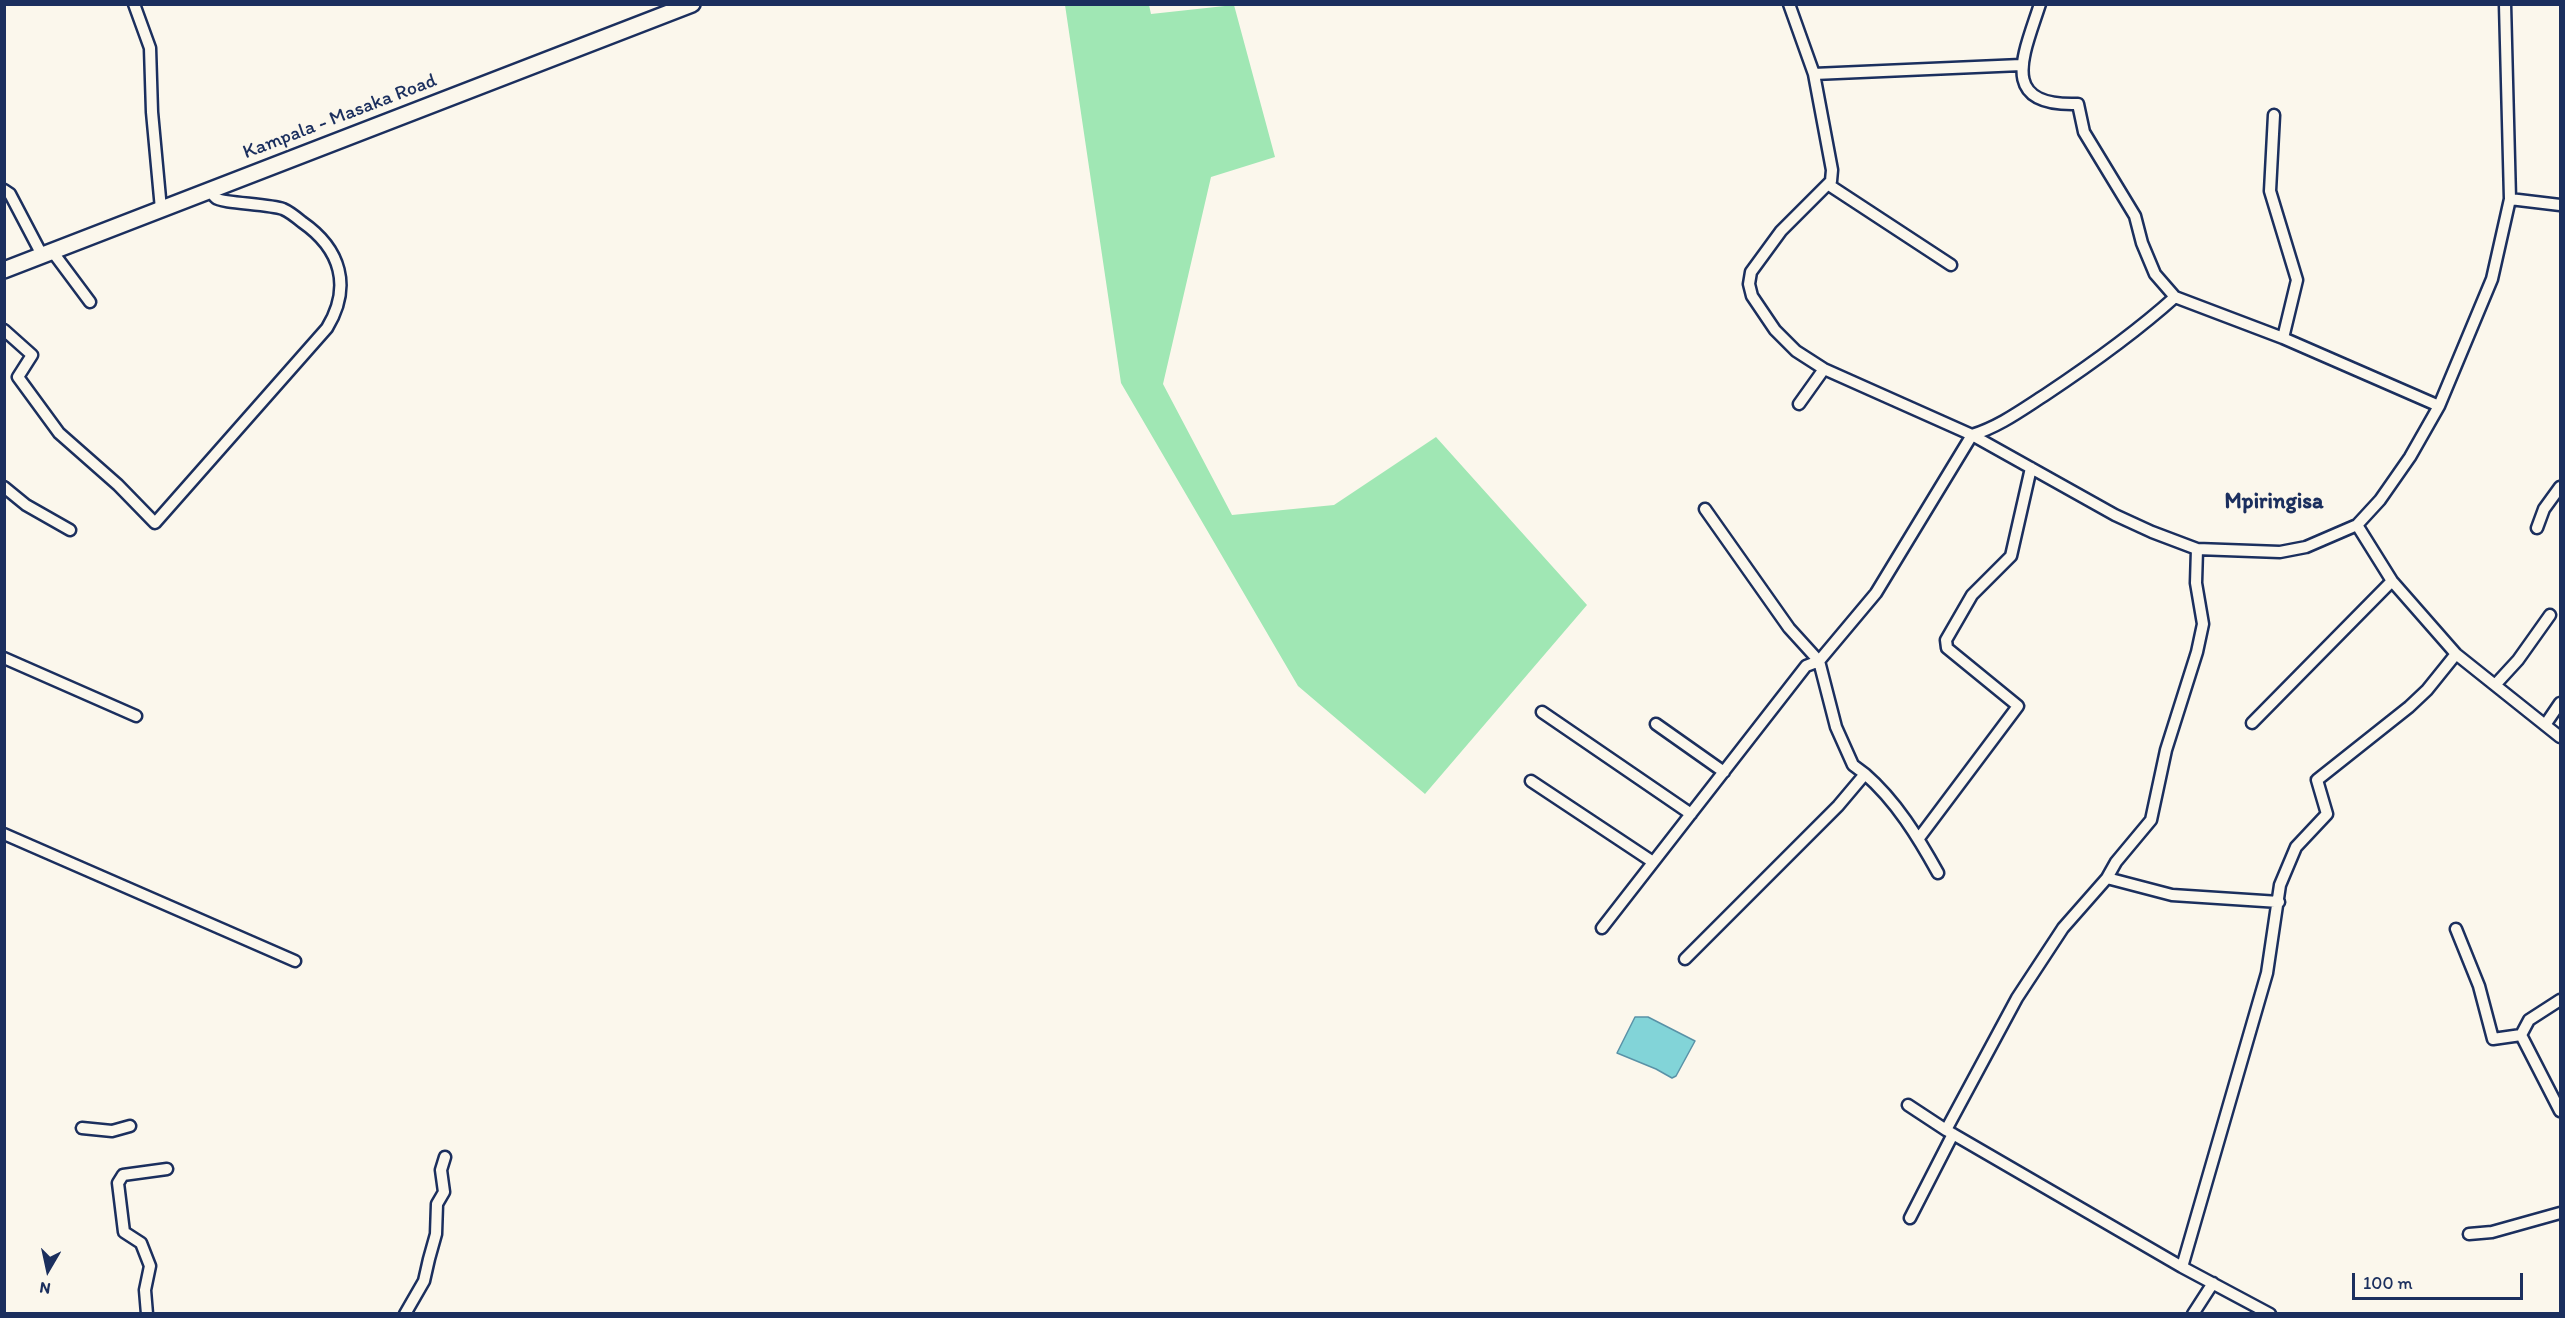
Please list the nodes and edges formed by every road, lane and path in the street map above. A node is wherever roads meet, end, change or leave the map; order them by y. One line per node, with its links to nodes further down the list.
1 (134, 4): 14 (street)
2 (692, 4): 11 (main road, Kampala - Masaka Road)
3 (1789, 4): 7 (street)
4 (2040, 4): 6 (street)
5 (2505, 4): 12 (street)
6 (2021, 65): 7 (street); 18 (street)
7 (1814, 74): 9 (street)
8 (2274, 115): 21 (street)
9 (1829, 185): 16 (street); 22 (street)
10 (4, 190): 15 (street)
11 (211, 190): 14 (main road, Kampala - Masaka Road); 20 (street)
12 (2510, 199): 13 (street); 24 (street)
13 (2560, 205)
14 (161, 209): 15 (main road, Kampala - Masaka Road)
15 (47, 253): 17 (main road, Kampala - Masaka Road); 19 (street)
16 (1951, 265)
17 (4, 270)
18 (2175, 297): 21 (street); 25 (street)
19 (90, 302)
20 (4, 330)
21 (2283, 338): 24 (street)
22 (1824, 369): 23 (street); 25 (street)
23 (1799, 404)
24 (2439, 406): 30 (street)
25 (1972, 435): 26 (street); 38 (street)
26 (2031, 468): 33 (street); 52 (street)
27 (4, 487): 32 (street)
28 (2560, 487): 31 (street)
29 (1705, 509): 38 (street)
30 (2356, 525): 33 (street); 34 (street)
31 (2537, 528)
32 (70, 530)
33 (2197, 549): 55 (street)
34 (2392, 581): 36 (street); 43 (street)
35 (2550, 615): 39 (street)
36 (2456, 654): 39 (street); 56 (street)
37 (4, 658): 42 (street)
38 (1819, 661): 47 (street); 48 (street)
39 (2495, 685): 45 (street)
40 (2560, 704): 45 (street)
41 (1542, 711): 50 (street)
42 (136, 716)
43 (2252, 723)
44 (1656, 724): 47 (street)
45 (2545, 725): 46 (street)
46 (2560, 737)
47 (1724, 772): 50 (street)
48 (1865, 774): 52 (street); 59 (street)
49 (1531, 781): 53 (street)
50 (1691, 814): 53 (street)
51 (4, 834): 60 (street)
52 (1919, 838): 54 (street)
53 (1653, 862): 57 (street)
54 (1938, 873)
55 (2107, 878): 56 (street); 67 (street)
56 (2278, 902): 73 (street)
57 (1602, 928)
58 (2456, 929): 62 (street)
59 (1686, 959)
60 (295, 961)
61 (2560, 1000): 62 (street)
62 (2521, 1035): 64 (street)
63 (1908, 1105): 67 (street)
64 (2560, 1111)
65 (130, 1126): 66 (street)
66 (82, 1128)
67 (1949, 1132): 71 (street); 73 (street)
68 (445, 1157): 76 (street)
69 (167, 1169): 75 (street)
70 (2560, 1213): 72 (street)
71 (1910, 1218)
72 (2469, 1234)
73 (2182, 1267): 74 (street)
74 (2213, 1283): 77 (street); 78 (street)
75 (147, 1314)
76 (405, 1314)
77 (2193, 1314)
78 (2270, 1314)

